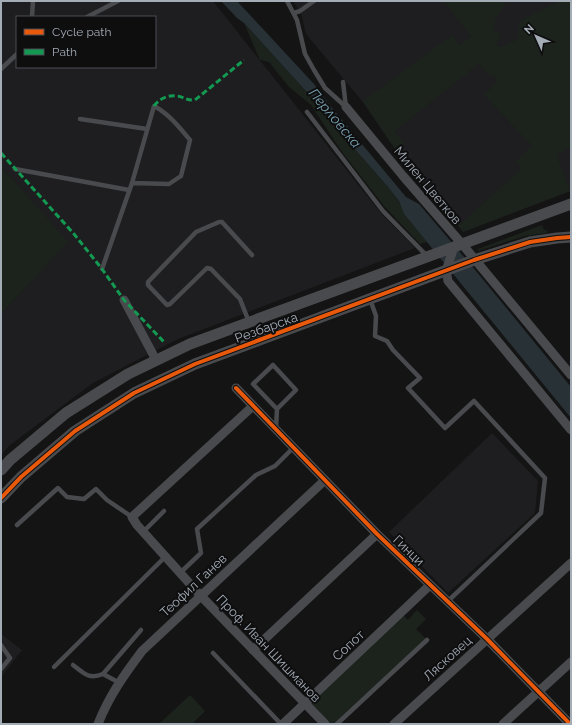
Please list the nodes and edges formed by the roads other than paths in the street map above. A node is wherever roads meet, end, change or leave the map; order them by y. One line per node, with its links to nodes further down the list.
1 (33, 1): 6 (lane)
2 (118, 1): 7 (lane)
3 (287, 1): 5 (lane, Милен Цветков)
4 (314, 1): 5 (lane)
5 (294, 13): 11 (lane, Милен Цветков)
6 (32, 16)
7 (89, 16)
8 (16, 55): 9 (lane)
9 (1, 69)
10 (343, 82): 11 (lane)
11 (346, 107): 20 (street, Милен Цветков)
12 (307, 112): 22 (lane)
13 (80, 119): 14 (lane)
14 (147, 129): 16 (lane); 16 (lane)
15 (15, 169): 17 (lane)
16 (132, 183): 17 (lane)
17 (129, 190): 24 (lane)
18 (571, 204): 20 (street, Резбарска)
19 (571, 237): 23 (street, Резбарска)
20 (458, 246): 22 (street, Резбарска); 23 (street, Милен Цветков); 25 (street)
21 (252, 255): 28 (lane)
22 (428, 257): 28 (street, Резбарска)
23 (474, 260): 25 (street, Резбарска); 30 (street, Милен Цветков)
24 (102, 269)
25 (446, 271): 26 (street, Резбарска); 35 (street)
26 (370, 299): 39 (street, Резбарска); 50 (lane)
27 (124, 300): 29 (street)
28 (249, 322): 29 (street, Резбарска)
29 (156, 360): 37 (street, Резбарска)
30 (571, 375)
31 (236, 388): 32 (street, Гинци)
32 (253, 406): 34 (street, Гинци); 41 (street)
33 (277, 409): 33 (lane); 34 (lane)
34 (276, 430): 36 (street, Гинци)
35 (571, 430)
36 (293, 448): 38 (street, Гинци); 47 (lane)
37 (1, 470)
38 (325, 480): 44 (street, Гинци); 49 (street, Теофил Ганев)
39 (1, 498)
40 (164, 511): 43 (lane)
41 (132, 517): 42 (lane); 43 (street, Проф. Иван Шишманов)
42 (17, 525)
43 (143, 532): 45 (street, Проф. Иван Шишманов)
44 (377, 534): 48 (street, Гинци); 55 (street)
45 (165, 557): 47 (street, Проф. Иван Шишманов); 59 (lane)
46 (571, 563): 53 (street, Лясковец)
47 (180, 573): 49 (street, Проф. Иван Шишманов)
48 (430, 585): 50 (street, Гинци); 64 (street, Сопот)
49 (200, 595): 55 (street, Проф. Иван Шишманов); 62 (street, Теофил Ганев)
50 (447, 602): 53 (street, Гинци)
51 (141, 630): 61 (lane)
52 (427, 640): 68 (lane)
53 (487, 640): 63 (street, Гинци); 69 (street, Лясковец)
54 (1, 645): 60 (lane)
55 (253, 650): 64 (street, Проф. Иван Шишманов)
56 (213, 653): 66 (lane)
57 (571, 662): 63 (street)
58 (73, 665): 61 (lane)
59 (54, 667)
60 (1, 669)
61 (103, 674): 62 (lane)
62 (118, 682): 65 (street, Теофил Ганев)
63 (538, 692): 70 (street); 71 (street, Гинци)
64 (305, 703): 66 (street, Сопот); 67 (street, Проф. Иван Шишманов)
65 (98, 724)
66 (282, 724)
67 (325, 724)
68 (337, 724)
69 (394, 724)
70 (503, 724)
71 (570, 724)

